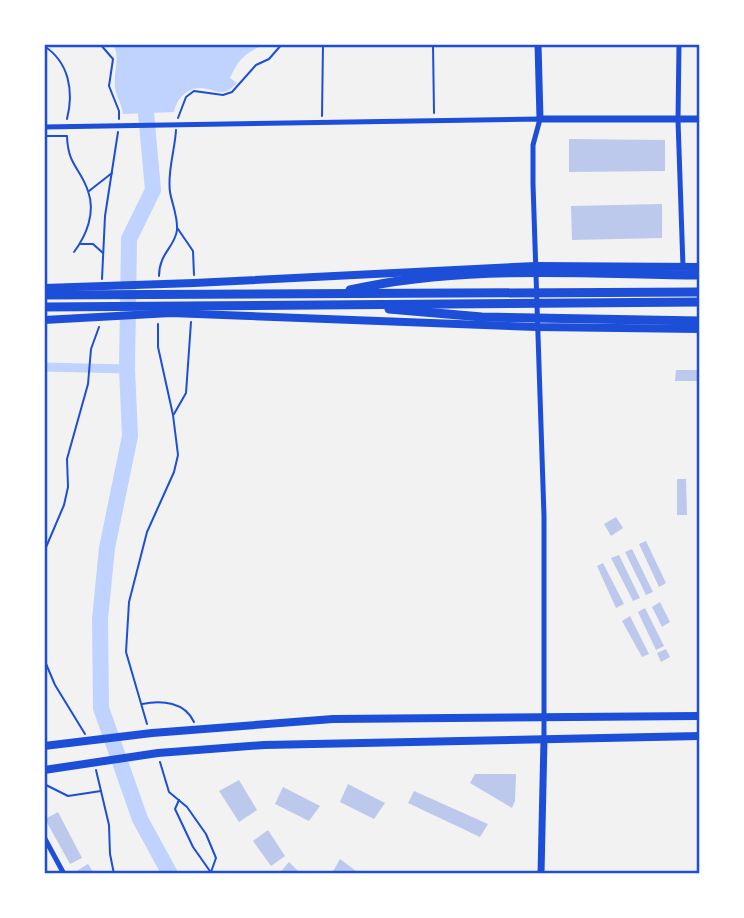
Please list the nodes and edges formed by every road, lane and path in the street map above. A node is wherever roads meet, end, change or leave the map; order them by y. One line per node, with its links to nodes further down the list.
1 (100, 44): 10 (path)
2 (282, 44): 20 (path)
3 (323, 44): 13 (path)
4 (433, 44): 12 (path)
5 (538, 44): 8 (street)
6 (679, 44): 11 (street)
7 (44, 46): 15 (path)
8 (540, 119): 11 (street); 12 (street); 24 (street)
9 (700, 119): 11 (street)
10 (119, 120)
11 (678, 120): 25 (street)
12 (434, 121): 13 (street)
13 (322, 123): 15 (street)
14 (44, 127): 15 (street)
15 (65, 127)
16 (118, 133): 18 (path)
17 (44, 136): 19 (path)
18 (113, 172): 19 (path); 23 (path)
19 (89, 192): 21 (path)
20 (177, 229): 28 (path); 29 (path)
21 (80, 244): 22 (path); 23 (path)
22 (74, 253)
23 (103, 253): 31 (path)
24 (535, 266): 25 (main road); 29 (main road); 43 (street)
25 (683, 267): 26 (main road)
26 (700, 267)
27 (700, 275): 33 (highway)
28 (159, 281)
29 (194, 284): 30 (main road)
30 (44, 288)
31 (101, 290)
32 (700, 292): 33 (highway)
33 (334, 293): 34 (highway)
34 (44, 295)
35 (700, 302): 36 (highway)
36 (332, 304): 37 (highway); 41 (highway)
37 (44, 307)
38 (192, 314): 39 (main road); 43 (main road); 45 (path)
39 (44, 320)
40 (158, 320): 45 (path)
41 (700, 321)
42 (99, 327): 46 (path)
43 (537, 327): 44 (main road); 49 (street)
44 (700, 329)
45 (173, 415): 47 (path)
46 (44, 552)
47 (141, 704): 50 (path); 51 (path)
48 (700, 716): 49 (main road)
49 (544, 717): 50 (main road); 53 (street)
50 (197, 729): 51 (main road)
51 (150, 731): 54 (main road)
52 (700, 736): 53 (main road)
53 (544, 739): 55 (main road); 63 (street)
54 (44, 746)
55 (158, 753): 56 (main road); 59 (path)
56 (44, 770)
57 (44, 783): 58 (path)
58 (102, 791)
59 (179, 800): 61 (path); 61 (path)
60 (44, 837): 62 (street)
61 (211, 873)
62 (64, 874)
63 (541, 874)

